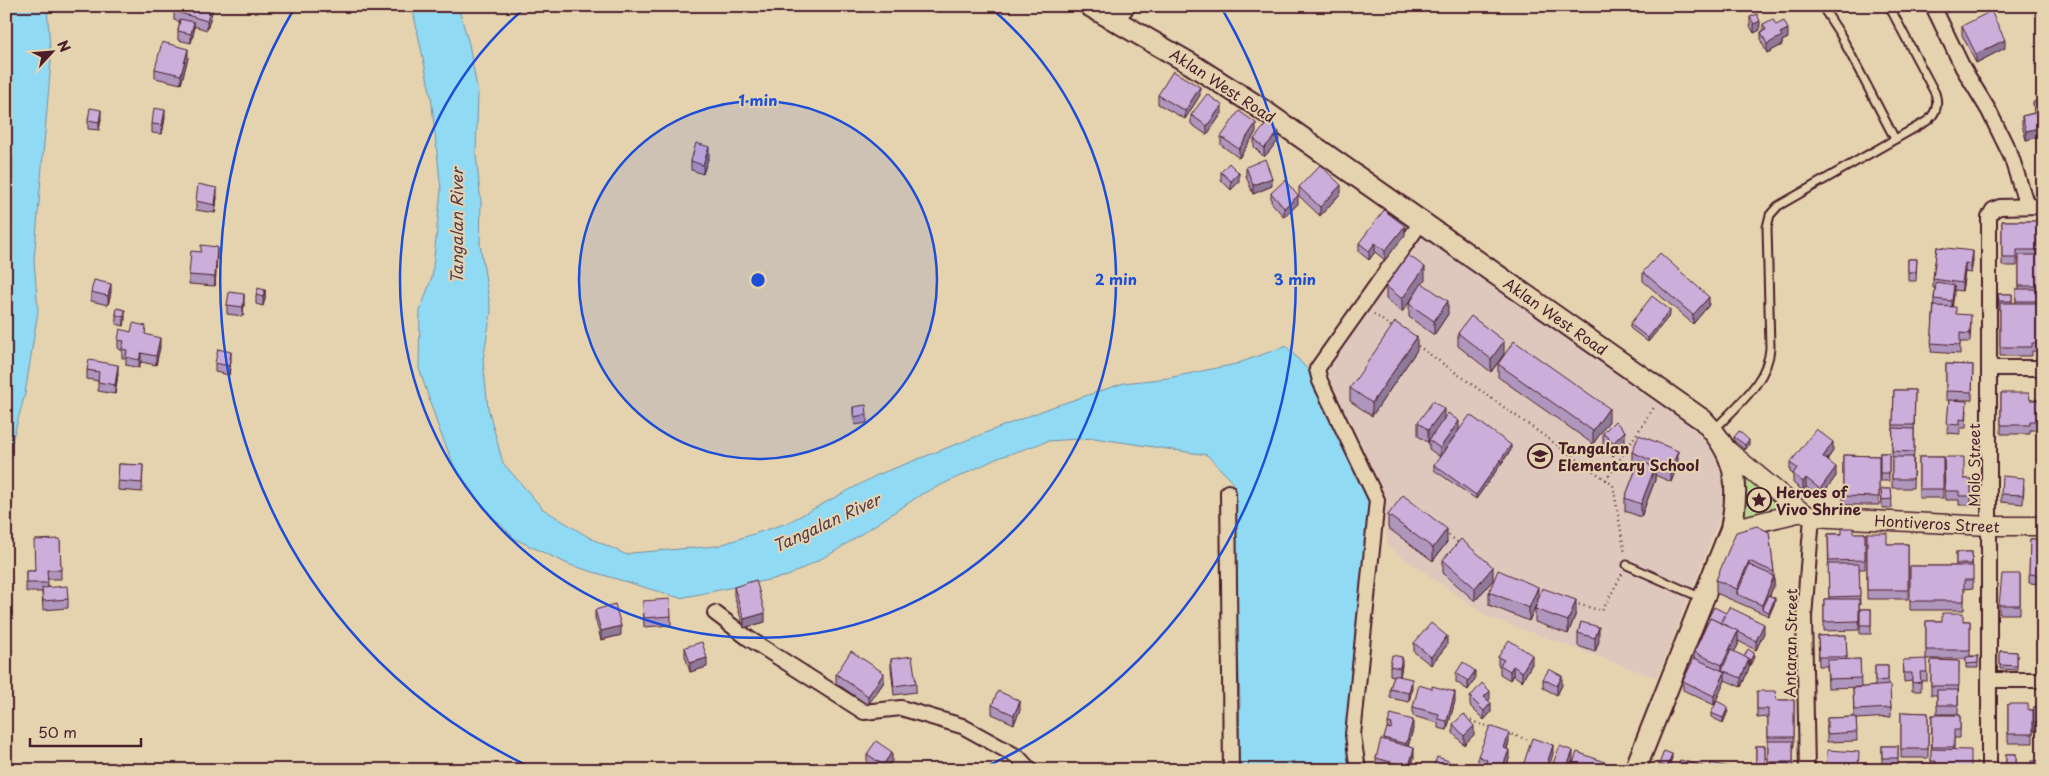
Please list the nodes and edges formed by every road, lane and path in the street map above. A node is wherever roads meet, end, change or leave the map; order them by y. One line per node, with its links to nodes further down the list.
1 (1090, 6): 5 (main road, Aklan West Road)
2 (1822, 6): 6 (lane)
3 (1889, 6): 6 (lane)
4 (1933, 6): 7 (street)
5 (1122, 13): 9 (main road, Aklan West Road)
6 (1895, 139): 16 (lane)
7 (2027, 206): 8 (street); 13 (street, Molo Street)
8 (2043, 206)
9 (1422, 221): 10 (street); 15 (main road, Aklan West Road)
10 (1362, 306): 11 (path); 36 (street)
11 (1394, 328)
12 (1409, 340): 18 (path)
13 (1989, 368): 14 (street); 21 (street, Molo Street)
14 (2043, 368)
15 (1664, 392): 16 (main road, Aklan West Road); 18 (path)
16 (1713, 430): 17 (main road, Aklan West Road)
17 (1725, 448): 20 (street); 24 (main road, Aklan West Road)
18 (1606, 480): 26 (path)
19 (1228, 492): 35 (street)
20 (1807, 514): 21 (street, Hontiveros Street); 24 (street, Hontiveros Street); 38 (street, Antaran Street)
21 (1989, 526): 22 (street, Hontiveros Street); 30 (street, Molo Street)
22 (2043, 526)
23 (1441, 528): 25 (path)
24 (1731, 529): 27 (main road, Aklan West Road)
25 (1463, 546)
26 (1627, 565): 27 (lane); 28 (path)
27 (1704, 600): 37 (main road, Aklan West Road)
28 (1574, 602)
29 (715, 613): 34 (street)
30 (1989, 680): 31 (street); 39 (street, Molo Street)
31 (2043, 680)
32 (1463, 718): 33 (path)
33 (1535, 742)
34 (1030, 770)
35 (1231, 770)
36 (1358, 770)
37 (1634, 770)
38 (1807, 770)
39 (1989, 770)

